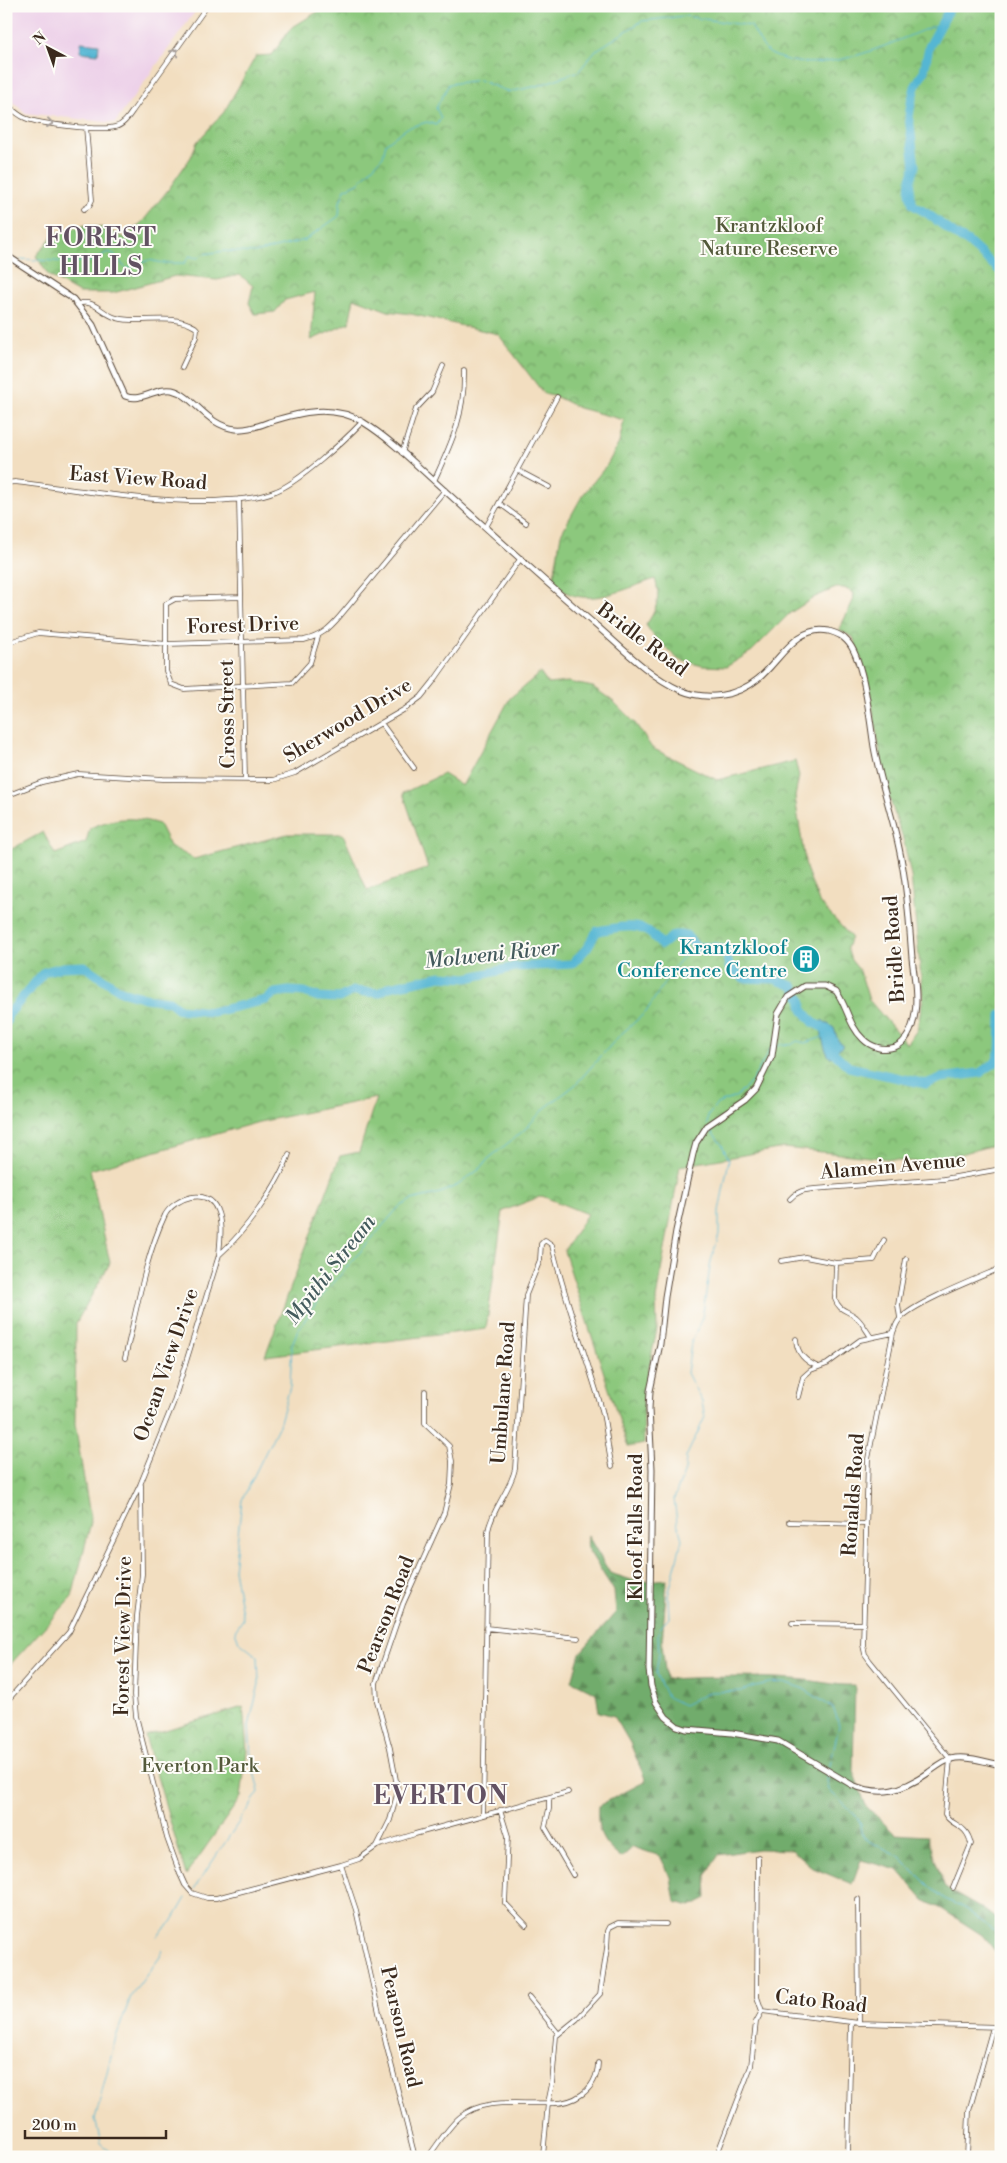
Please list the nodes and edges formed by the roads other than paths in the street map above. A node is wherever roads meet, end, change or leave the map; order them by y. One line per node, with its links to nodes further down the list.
1 (207, 6): 3 (street, one-way to 1)
2 (6, 104): 3 (street, one-way to 3)
3 (86, 127): 4 (street)
4 (84, 209)
5 (7, 256): 6 (main road, Bridle Road)
6 (78, 304): 8 (street); 11 (main road, Bridle Road)
7 (443, 366): 12 (street)
8 (182, 367)
9 (464, 370): 14 (street)
10 (558, 396): 13 (street)
11 (362, 422): 12 (main road, Bridle Road); 18 (street, East View Road)
12 (402, 453): 14 (main road, Bridle Road)
13 (517, 470): 16 (street); 19 (street)
14 (434, 482): 17 (main road, Bridle Road)
15 (6, 483): 18 (street, East View Road)
16 (550, 487)
17 (444, 490): 21 (main road, Bridle Road); 24 (street, Forest Drive)
18 (239, 499): 23 (street, Cross Street)
19 (499, 503): 20 (street); 21 (street)
20 (526, 524)
21 (486, 528): 22 (main road, Bridle Road)
22 (521, 558): 29 (street, Sherwood Drive); 33 (main road, Bridle Road)
23 (240, 597): 25 (street, Cross Street); 27 (street)
24 (318, 637): 25 (street, Forest Drive); 28 (street)
25 (242, 642): 27 (street, Forest Drive); 28 (street, Cross Street)
26 (6, 643): 27 (street, Forest Drive)
27 (168, 644): 28 (street)
28 (243, 687): 31 (street, Cross Street)
29 (381, 723): 30 (street); 31 (street, Sherwood Drive)
30 (414, 768)
31 (245, 779): 32 (street, Sherwood Drive)
32 (6, 796)
33 (781, 1008): 60 (main road, Kloof Falls Road)
34 (289, 1154): 38 (street)
35 (1001, 1169): 36 (street, Alamein Avenue)
36 (790, 1199)
37 (884, 1240): 41 (street)
38 (219, 1255): 47 (street, Ocean View Drive); 52 (street, Ocean View Drive)
39 (906, 1259): 43 (street)
40 (781, 1261): 41 (street)
41 (836, 1263): 45 (street)
42 (1001, 1268): 43 (street)
43 (900, 1318): 44 (street, Ronalds Road)
44 (893, 1333): 45 (street); 54 (street, Ronalds Road)
45 (871, 1337): 48 (street)
46 (796, 1339): 48 (street)
47 (125, 1358)
48 (818, 1367): 50 (street)
49 (425, 1391): 66 (street, Pearson Road)
50 (798, 1397)
51 (612, 1466): 57 (street, Umbulane Road)
52 (140, 1484): 59 (street, Ocean View Drive); 69 (street, Forest View Drive)
53 (789, 1522): 54 (street)
54 (866, 1524): 56 (street, Ronalds Road)
55 (792, 1623): 56 (street)
56 (864, 1624): 60 (street, Ronalds Road)
57 (486, 1628): 58 (street); 65 (street, Umbulane Road)
58 (578, 1638)
59 (6, 1702)
60 (950, 1759): 61 (main road); 71 (street)
61 (1001, 1765)
62 (568, 1792): 63 (street)
63 (549, 1798): 64 (street); 70 (street)
64 (500, 1810): 65 (street); 75 (street)
65 (483, 1815): 66 (street)
66 (377, 1846): 69 (street)
67 (758, 1857): 77 (street, Cato Road)
68 (6, 1864): 73 (street)
69 (341, 1865): 88 (street, Pearson Road)
70 (573, 1875)
71 (953, 1888)
72 (858, 1900): 79 (street)
73 (6, 1916)
74 (666, 1924): 82 (street)
75 (526, 1925)
76 (529, 1997): 82 (street)
77 (762, 2011): 78 (street, Cato Road); 90 (street)
78 (851, 2022): 79 (street, Cato Road); 91 (street)
79 (859, 2023): 80 (street, Cato Road)
80 (993, 2026): 81 (street, Cato Road); 92 (street)
81 (1001, 2027)
82 (558, 2033): 84 (street)
83 (598, 2063): 84 (street)
84 (548, 2102): 86 (street); 89 (street)
85 (6, 2147): 87 (street)
86 (543, 2156)
87 (8, 2157)
88 (415, 2157)
89 (428, 2157)
90 (716, 2157)
91 (848, 2157)
92 (967, 2157)

